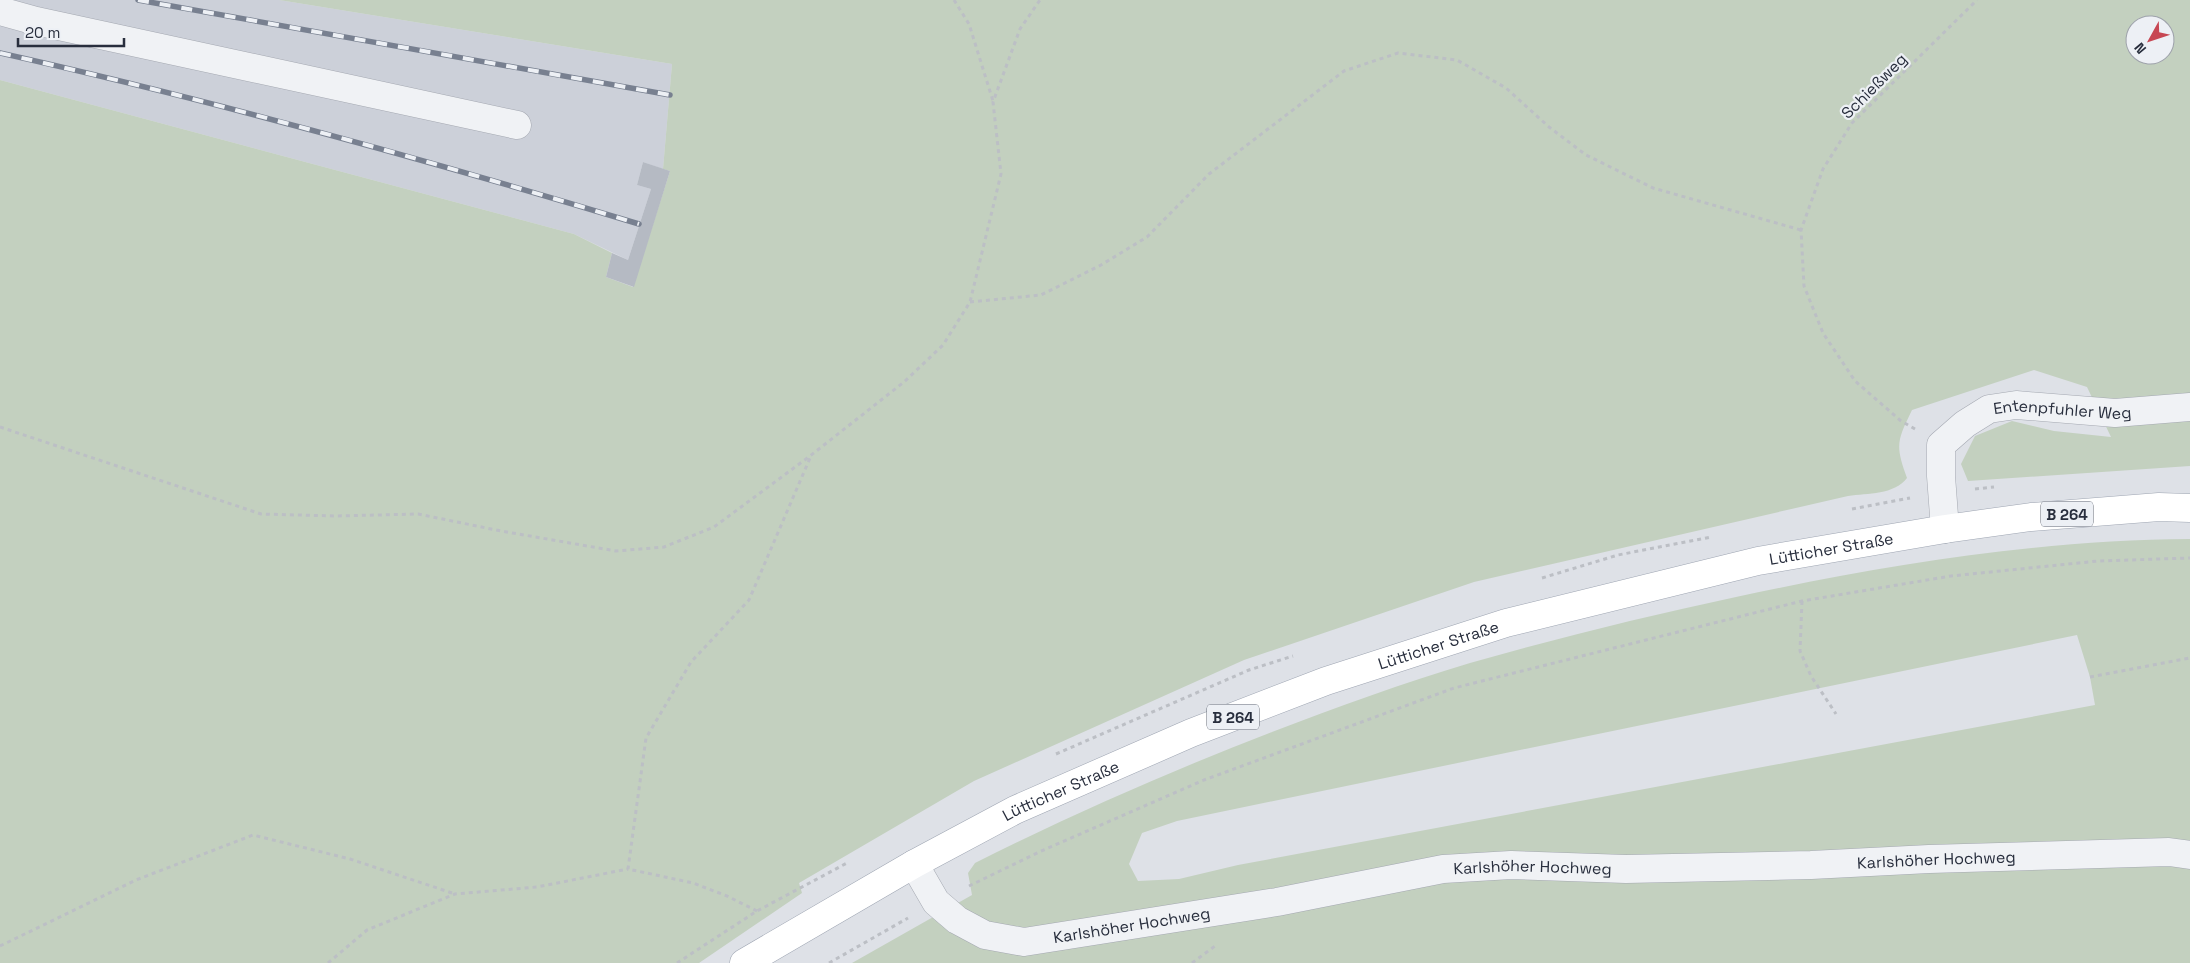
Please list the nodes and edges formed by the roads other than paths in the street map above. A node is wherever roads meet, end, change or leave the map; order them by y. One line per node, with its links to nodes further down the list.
1 (0, 11): 2 (street)
2 (517, 125)
3 (2190, 407): 5 (street, Entenpfuhler Weg)
4 (2190, 508): 5 (main road, Lütticher Straße / B 264)
5 (1945, 529): 7 (main road, Lütticher Straße / B 264)
6 (2190, 855): 7 (street, Karlshöher Hochweg)
7 (914, 864): 8 (main road, Lütticher Straße / B 264)
8 (744, 963)

